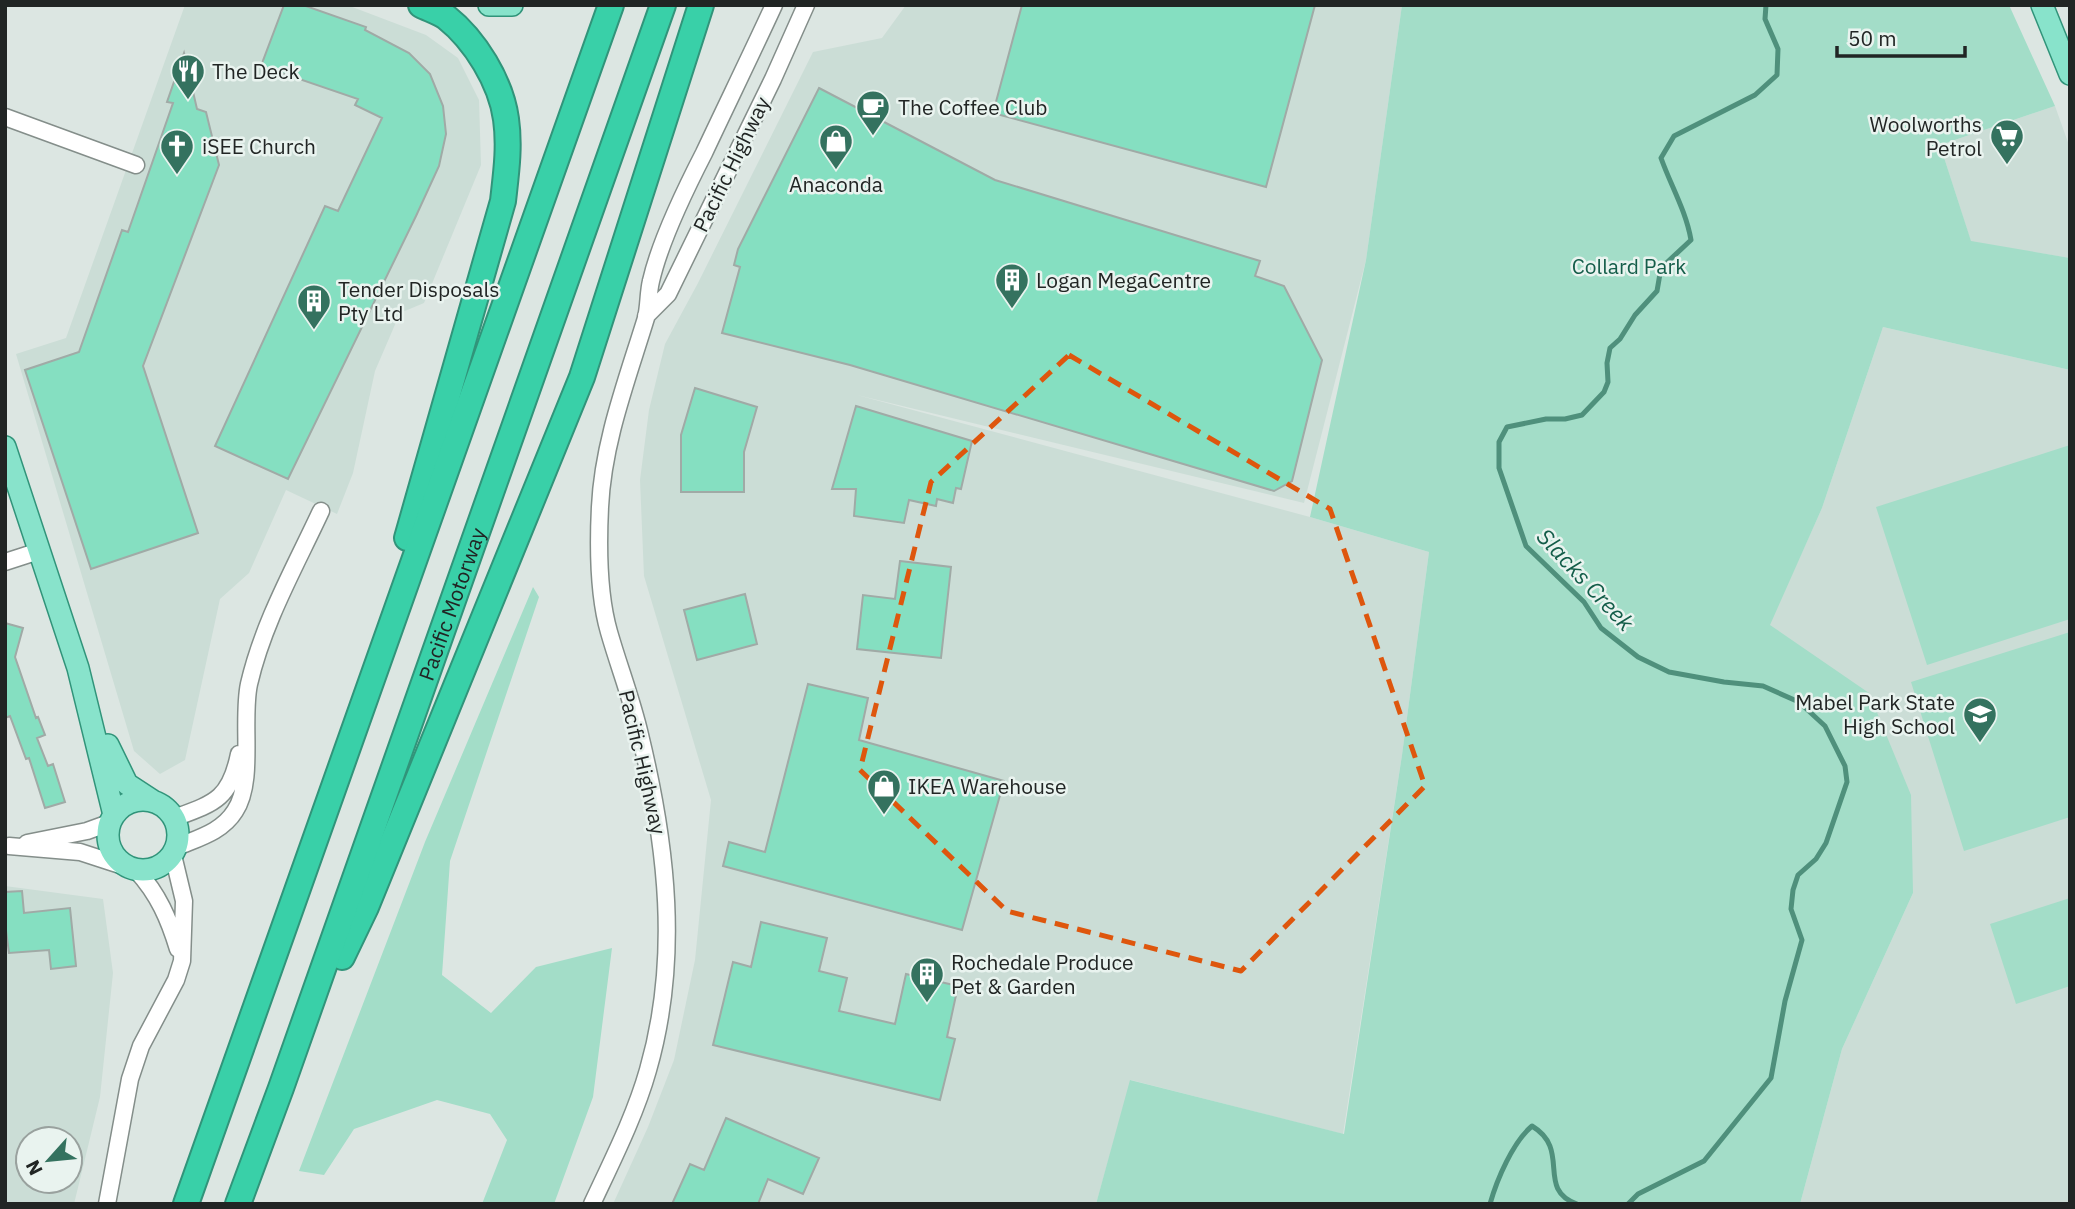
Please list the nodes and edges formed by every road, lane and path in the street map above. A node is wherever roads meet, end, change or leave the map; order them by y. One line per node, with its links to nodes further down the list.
1 (421, 5): 20 (highway)
2 (489, 5): 3 (main road)
3 (512, 5)
4 (611, 5): 20 (highway)
5 (663, 5): 28 (highway, Pacific Motorway)
6 (701, 5): 28 (highway)
7 (774, 5): 13 (street, Pacific Highway)
8 (806, 5): 13 (street, Pacific Highway)
9 (2042, 5): 10 (main road)
10 (2070, 74)
11 (5, 117): 12 (street)
12 (136, 165)
13 (646, 316): 32 (street, Pacific Highway)
14 (5, 447): 16 (main road)
15 (321, 511): 19 (street)
16 (39, 551): 17 (street); 18 (main road)
17 (5, 562)
18 (78, 668): 21 (main road); 23 (main road)
19 (246, 720): 22 (street); 25 (street)
20 (356, 728): 30 (highway)
21 (153, 801): 22 (main road); 23 (main road)
22 (174, 818): 25 (main road)
23 (112, 819): 24 (street); 26 (main road)
24 (7, 846): 26 (street)
25 (175, 851): 26 (main road); 27 (street)
26 (132, 869): 27 (street)
27 (182, 961): 29 (street)
28 (281, 1088): 31 (highway, Pacific Motorway)
29 (107, 1204)
30 (186, 1204)
31 (238, 1204)
32 (593, 1204)

